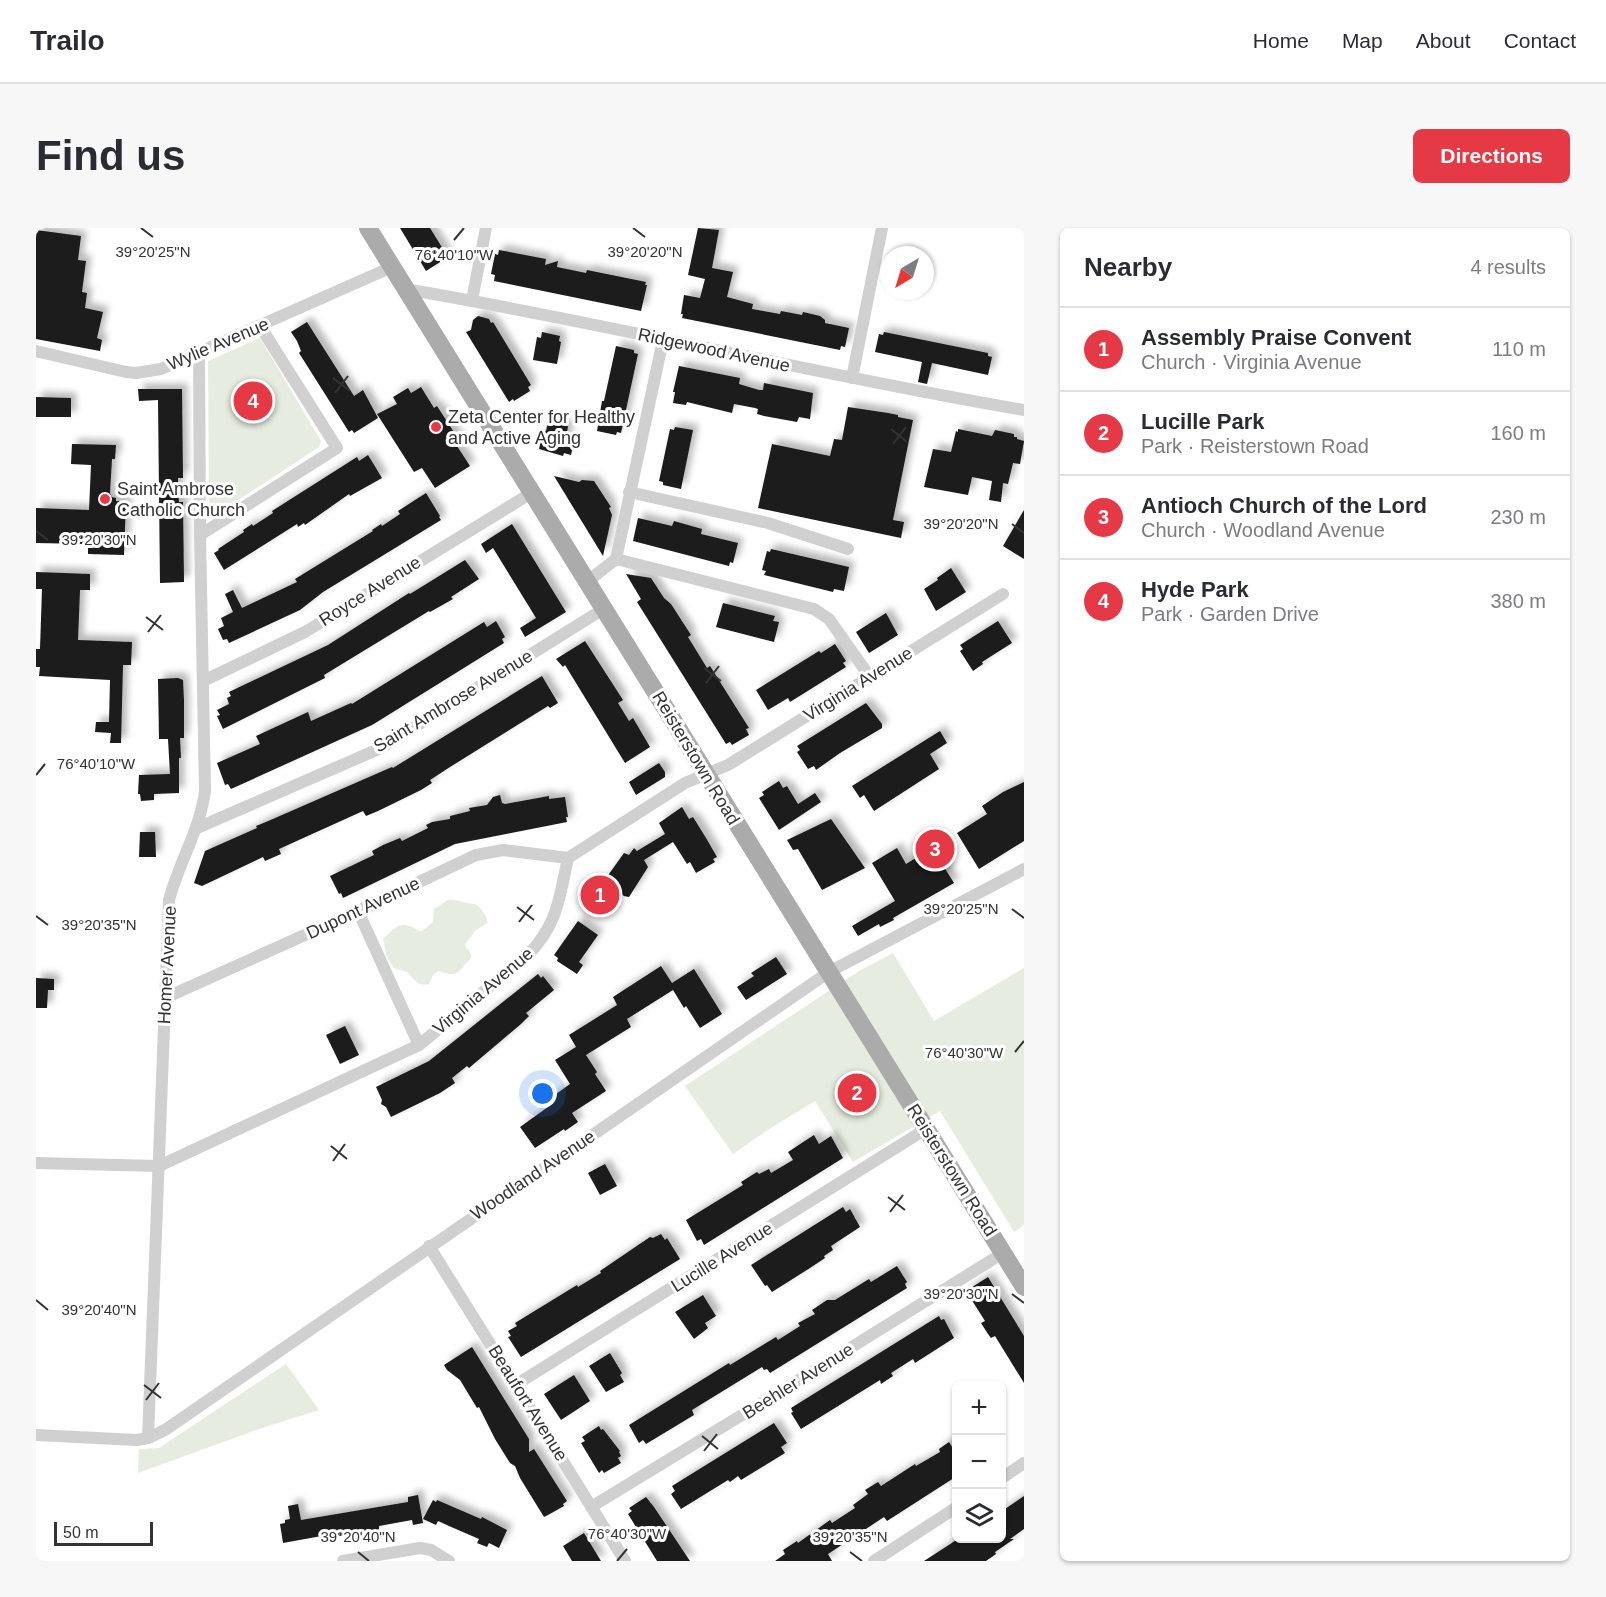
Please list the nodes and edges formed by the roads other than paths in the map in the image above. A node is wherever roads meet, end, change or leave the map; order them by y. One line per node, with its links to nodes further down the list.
1 (368, 228): 4 (main road, Reisterstown Road)
2 (486, 228): 6 (street)
3 (882, 228): 11 (street)
4 (392, 267): 5 (main road, Reisterstown Road); 7 (street, Wylie Avenue)
5 (405, 289): 6 (street, Ridgewood Avenue); 13 (main road, Reisterstown Road)
6 (472, 300): 8 (street, Ridgewood Avenue)
7 (260, 326): 10 (street, Wylie Avenue); 15 (street)
8 (663, 340): 11 (street, Ridgewood Avenue); 14 (street)
9 (36, 351): 10 (street, Wylie Avenue)
10 (199, 353): 15 (street, Homer Avenue)
11 (852, 378): 12 (street, Ridgewood Avenue)
12 (1024, 410)
13 (532, 492): 18 (main road, Reisterstown Road); 22 (street, Royce Avenue)
14 (629, 492): 16 (street); 17 (street)
15 (200, 536): 22 (street, Homer Avenue)
16 (848, 549)
17 (616, 559): 18 (street); 21 (street)
18 (588, 581): 20 (main road, Reisterstown Road)
19 (1003, 594): 21 (street, Virginia Avenue)
20 (605, 608): 23 (main road, Reisterstown Road); 24 (street, Saint Ambrose Avenue)
21 (870, 677): 23 (street, Virginia Avenue)
22 (203, 681): 24 (street, Homer Avenue)
23 (706, 776): 25 (street, Virginia Avenue); 28 (main road, Reisterstown Road)
24 (197, 828): 29 (street, Homer Avenue)
25 (568, 858): 27 (street, Dupont Avenue); 30 (street, Virginia Avenue)
26 (1024, 869): 28 (street, Woodland Avenue)
27 (358, 911): 29 (street, Dupont Avenue); 30 (street)
28 (829, 972): 31 (main road, Reisterstown Road); 34 (street, Woodland Avenue)
29 (165, 998): 33 (street, Homer Avenue)
30 (419, 1045): 33 (street, Virginia Avenue)
31 (926, 1129): 35 (main road, Reisterstown Road); 37 (street, Lucille Avenue)
32 (36, 1163): 33 (street, Virginia Avenue)
33 (159, 1166): 39 (street, Homer Avenue)
34 (429, 1246): 37 (street, Beaufort Avenue); 39 (street, Woodland Avenue)
35 (1003, 1252): 36 (main road, Reisterstown Road); 42 (street, Beehler Avenue)
36 (1021, 1276)
37 (517, 1384): 42 (street, Beaufort Avenue)
38 (36, 1435): 39 (street, Woodland Avenue)
39 (148, 1438)
40 (1024, 1463): 41 (street)
41 (1006, 1475)
42 (591, 1507): 46 (street, Beaufort Avenue)
43 (952, 1510): 47 (street)
44 (343, 1561): 45 (street)
45 (449, 1561)
46 (625, 1561)
47 (874, 1561)

